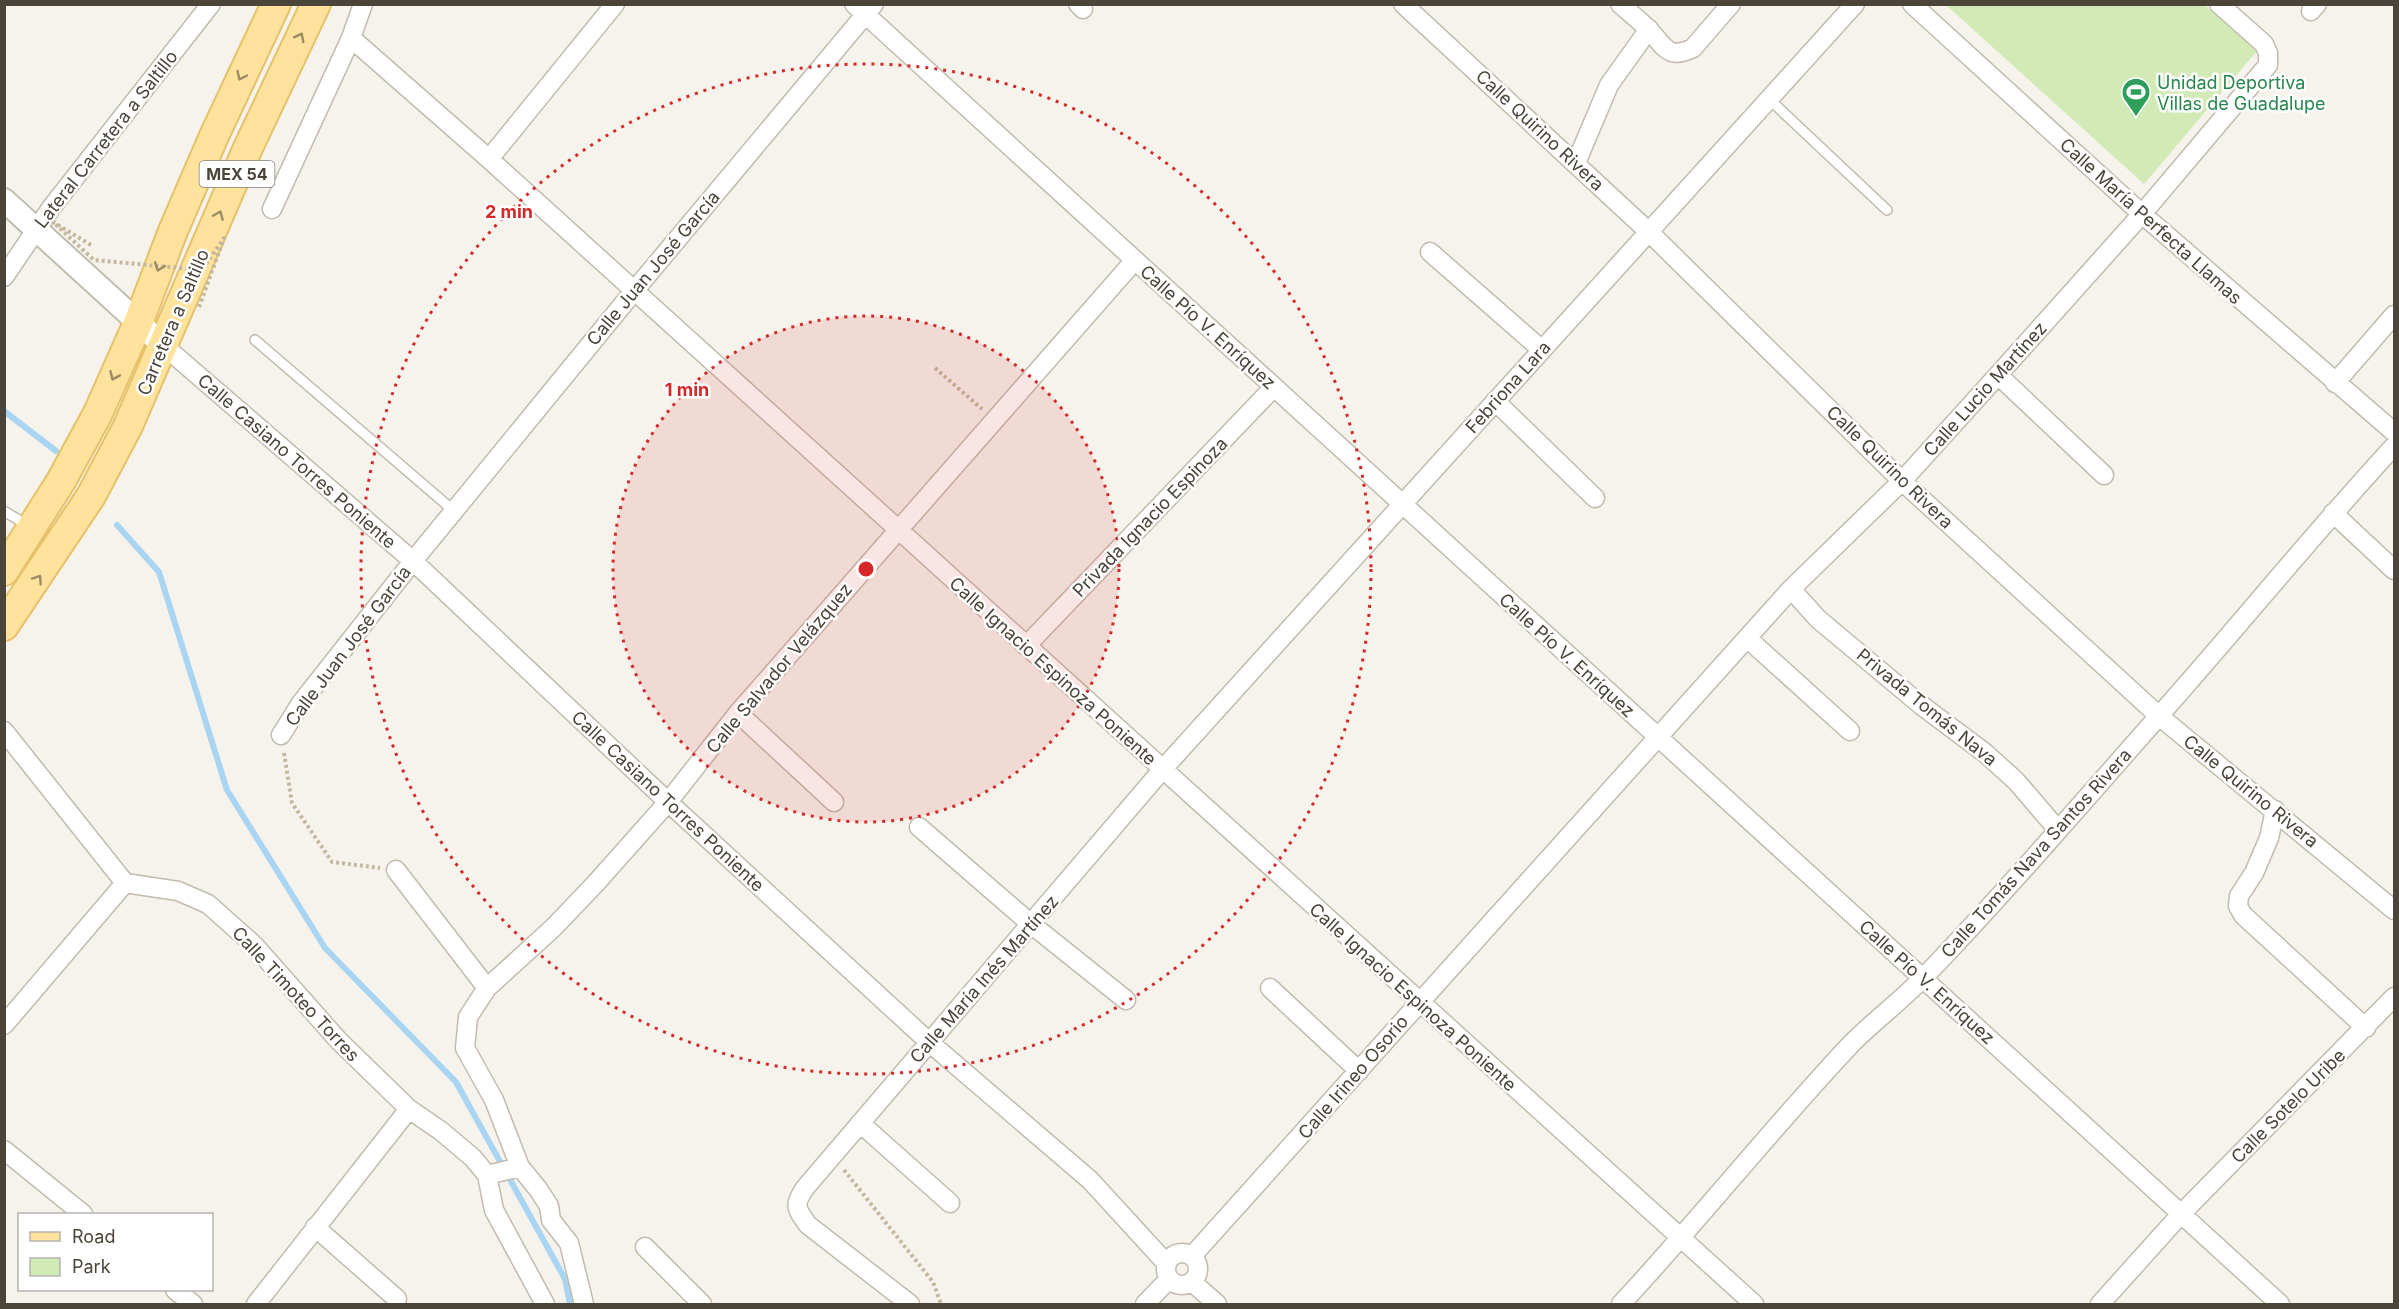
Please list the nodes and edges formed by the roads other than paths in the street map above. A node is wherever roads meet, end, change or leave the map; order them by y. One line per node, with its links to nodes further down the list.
1 (211, 4): 22 (street, Lateral Carretera a Saltillo)
2 (276, 4): 29 (main road, Carretera a Saltillo / MEX 54, one-way to 29)
3 (316, 4): 31 (main road, Carretera a Saltillo / MEX 54, one-way to 3)
4 (363, 4): 14 (street)
5 (615, 4): 16 (street)
6 (1403, 4): 17 (street, Calle Quirino Rivera)
7 (1620, 4): 13 (street)
8 (1731, 4): 13 (street)
9 (1855, 4): 15 (street, Febriona Lara)
10 (1912, 4): 21 (street, Calle María Perfecta Llamas)
11 (2219, 4): 21 (street, Calle Lucio Martínez)
12 (864, 8): 25 (street, Calle Pío V. Enríquez); 27 (street, Calle Juan José García)
13 (1649, 28): 17 (street)
14 (351, 38): 16 (street, Calle Ignacio Espinoza Poniente); 19 (street)
15 (1769, 99): 20 (lane); 23 (street, Febriona Lara)
16 (489, 159): 27 (street, Calle Ignacio Espinoza Poniente)
17 (1576, 163): 23 (street, Calle Quirino Rivera)
18 (4, 200): 22 (street)
19 (272, 209)
20 (1887, 210)
21 (2142, 214): 33 (street, Calle Lucio Martínez); 34 (street, Calle María Perfecta Llamas)
22 (36, 228): 26 (street, Lateral Carretera a Saltillo); 29 (street)
23 (1649, 232): 32 (street, Febriona Lara); 40 (street, Calle Quirino Rivera)
24 (1430, 252): 32 (street)
25 (1135, 260): 35 (street, Calle Pío V. Enríquez); 47 (street, Calle Salvador Velázquez)
26 (4, 277)
27 (634, 291): 44 (street, Calle Juan José García); 47 (street, Calle Ignacio Espinoza Poniente)
28 (2394, 315): 34 (street)
29 (138, 322): 31 (street); 46 (main road, Carretera a Saltillo / MEX 54, one-way to 46)
30 (255, 340): 44 (lane)
31 (164, 346): 48 (street, Calle Casiano Torres Poniente); 52 (main road, Carretera a Saltillo / MEX 54, one-way to 31)
32 (1542, 350): 36 (street, Febriona Lara)
33 (1998, 375): 39 (street); 40 (street, Calle Lucio Martínez)
34 (2336, 383): 37 (street, Calle María Perfecta Llamas)
35 (1274, 387): 42 (street, Calle Pío V. Enríquez); 54 (street, Privada Ignacio Espinoza)
36 (1496, 401): 41 (street); 42 (street, Febriona Lara)
37 (2394, 432)
38 (2394, 446): 45 (street, Calle Tomás Nava Santos Rivera)
39 (2104, 475)
40 (1902, 481): 51 (street, Calle Lucio Martínez); 56 (street, Calle Quirino Rivera)
41 (1595, 498)
42 (1402, 504): 60 (street, Calle Pío V. Enríquez); 61 (street, Febriona Lara)
43 (4, 511): 46 (lane)
44 (454, 511): 48 (street, Calle Juan José García)
45 (2333, 513): 49 (street); 56 (street, Calle Tomás Nava Santos Rivera)
46 (32, 528): 50 (main road, Carretera a Saltillo / MEX 54)
47 (897, 530): 54 (street, Calle Ignacio Espinoza Poniente); 55 (street, Calle Salvador Velázquez)
48 (413, 561): 59 (street, Calle Juan José García); 62 (street, Calle Casiano Torres Poniente)
49 (2394, 570)
50 (4, 571)
51 (1791, 589): 53 (street, Calle Lucio Martínez); 66 (street, Privada Tomás Nava)
52 (4, 626)
53 (1747, 638): 58 (street); 60 (street, Calle Lucio Martínez)
54 (1026, 646): 61 (street, Calle Ignacio Espinoza Poniente)
55 (738, 713): 62 (street, Calle Salvador Velázquez); 63 (street)
56 (2159, 716): 64 (street, Calle Quirino Rivera); 66 (street, Calle Tomás Nava Santos Rivera)
57 (4, 731): 68 (street)
58 (1850, 731)
59 (281, 735)
60 (1658, 737): 71 (street, Calle Pío V. Enríquez); 76 (street, Calle Irineo Osorio)
61 (1162, 770): 70 (street, Calle María Inés Martínez); 76 (street, Calle Ignacio Espinoza Poniente)
62 (668, 802): 72 (street, Calle Salvador Velázquez); 79 (street, Calle Casiano Torres Poniente)
63 (834, 802)
64 (2276, 810): 69 (street, Calle Quirino Rivera); 78 (street)
65 (919, 827): 70 (street)
66 (2058, 830): 71 (street, Calle Tomás Nava Santos Rivera)
67 (396, 870): 72 (street)
68 (125, 883): 77 (street); 81 (street, Calle Timoteo Torres)
69 (2394, 910)
70 (1031, 924): 75 (street); 79 (street, Calle María Inés Martínez)
71 (1923, 978): 88 (street, Calle Pío V. Enríquez); 90 (street, Calle Tomás Nava Santos Rivera)
72 (487, 988): 84 (street)
73 (1270, 988): 80 (street)
74 (2394, 997): 78 (street, Calle Sotelo Uribe)
75 (1126, 1000)
76 (1418, 1002): 80 (street, Calle Irineo Osorio); 90 (street, Calle Ignacio Espinoza Poniente)
77 (4, 1025)
78 (2366, 1028): 88 (street, Calle Sotelo Uribe)
79 (929, 1042): 82 (street, Calle María Inés Martínez); 93 (street, Calle Casiano Torres Poniente)
80 (1359, 1071): 92 (street, Calle Irineo Osorio)
81 (409, 1109): 85 (street, Calle Timoteo Torres); 89 (street)
82 (860, 1123): 86 (street); 102 (street, Calle María Inés Martínez)
83 (4, 1150): 87 (street)
84 (520, 1167): 85 (street); 100 (street)
85 (487, 1175): 99 (street)
86 (950, 1203)
87 (81, 1213)
88 (2181, 1214): 107 (street, Calle Sotelo Uribe); 108 (street, Calle Pío V. Enríquez)
89 (315, 1227): 96 (street); 98 (street)
90 (1683, 1238): 105 (street, Calle Tomás Nava Santos Rivera); 106 (street, Calle Ignacio Espinoza Poniente)
91 (645, 1247): 101 (street)
92 (1192, 1256): 93 (street); 94 (street)
93 (1168, 1271): 94 (street); 103 (street)
94 (1192, 1282): 104 (street)
95 (176, 1291): 97 (street)
96 (397, 1299)
97 (193, 1305)
98 (256, 1305)
99 (545, 1305)
100 (584, 1305)
101 (702, 1305)
102 (910, 1305)
103 (1145, 1305)
104 (1217, 1305)
105 (1621, 1305)
106 (1754, 1305)
107 (2100, 1305)
108 (2280, 1305)

